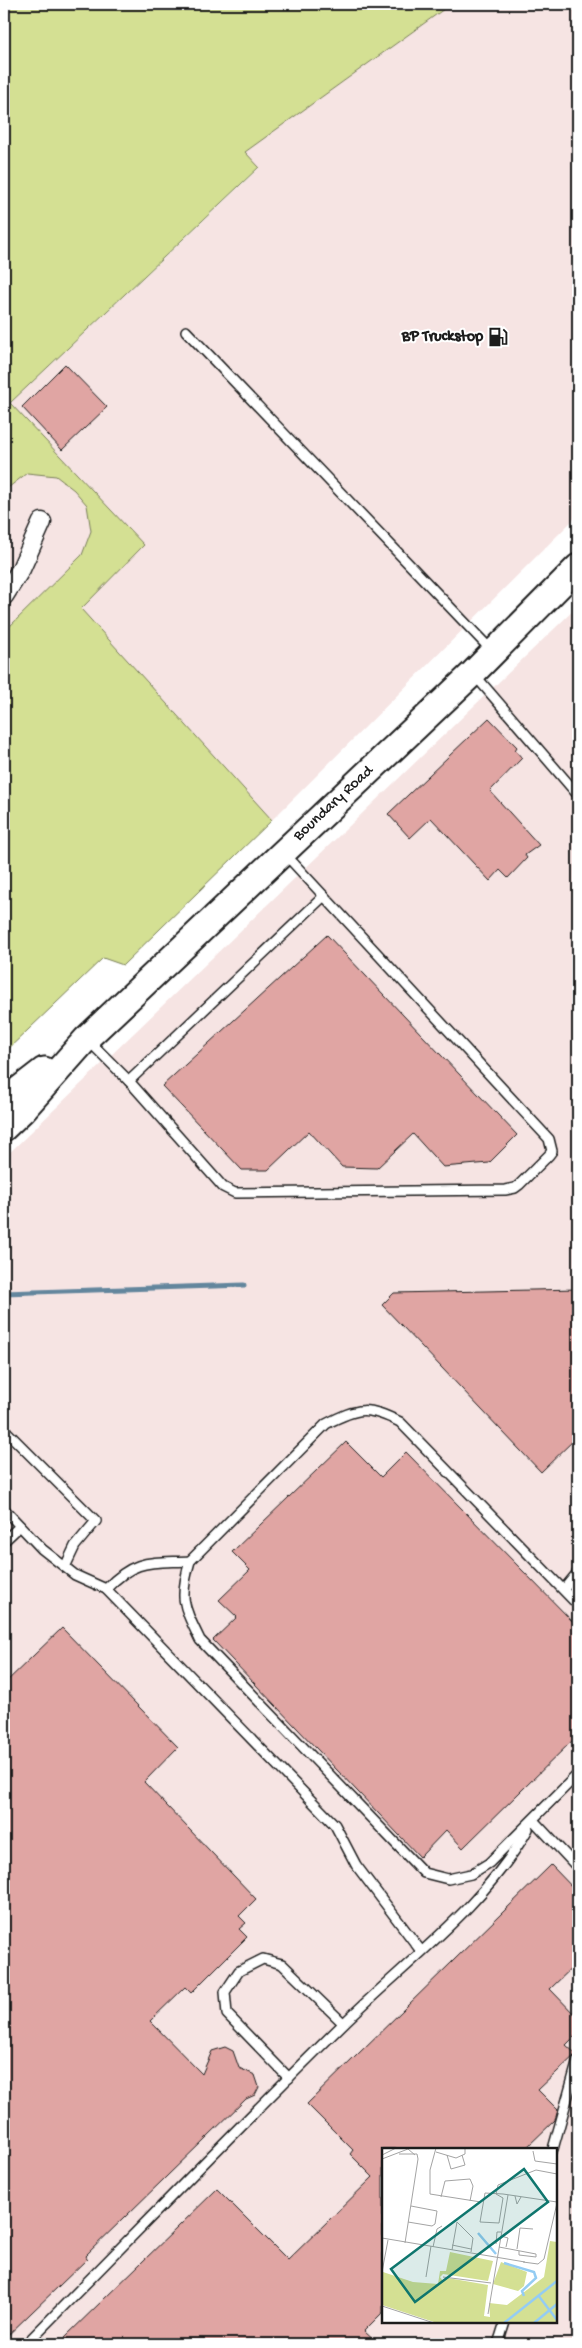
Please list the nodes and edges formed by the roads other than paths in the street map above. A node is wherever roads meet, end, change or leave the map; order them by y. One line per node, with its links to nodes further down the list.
1 (186, 331): 5 (lane)
2 (42, 522): 4 (street)
3 (578, 567): 5 (main road, Boundary Road)
4 (4, 596)
5 (493, 652): 6 (main road, Boundary Road)
6 (473, 673): 7 (lane); 8 (main road, Boundary Road)
7 (578, 795)
8 (283, 852): 9 (lane); 10 (main road, Boundary Road)
9 (324, 896): 11 (lane); 11 (lane)
10 (86, 1038): 11 (lane); 12 (main road, Boundary Road); 13 (main road, Boundary Road)
11 (129, 1081)
12 (4, 1101)
13 (4, 1128)
14 (4, 1430): 19 (lane)
15 (4, 1509): 16 (lane)
16 (20, 1526): 17 (lane); 19 (lane)
17 (4, 1541)
18 (190, 1561): 21 (lane); 22 (lane); 25 (lane)
19 (65, 1567): 21 (lane)
20 (578, 1572): 22 (lane)
21 (106, 1589): 27 (lane)
22 (564, 1589): 23 (lane)
23 (578, 1605)
24 (578, 1774): 25 (lane)
25 (533, 1820): 26 (lane); 27 (lane)
26 (578, 1868)
27 (421, 1951): 28 (lane)
28 (343, 2023): 30 (lane); 30 (lane)
29 (578, 2060): 31 (lane)
30 (289, 2078): 33 (lane)
31 (553, 2148)
32 (505, 2323): 34 (lane)
33 (26, 2344)
34 (498, 2344)

